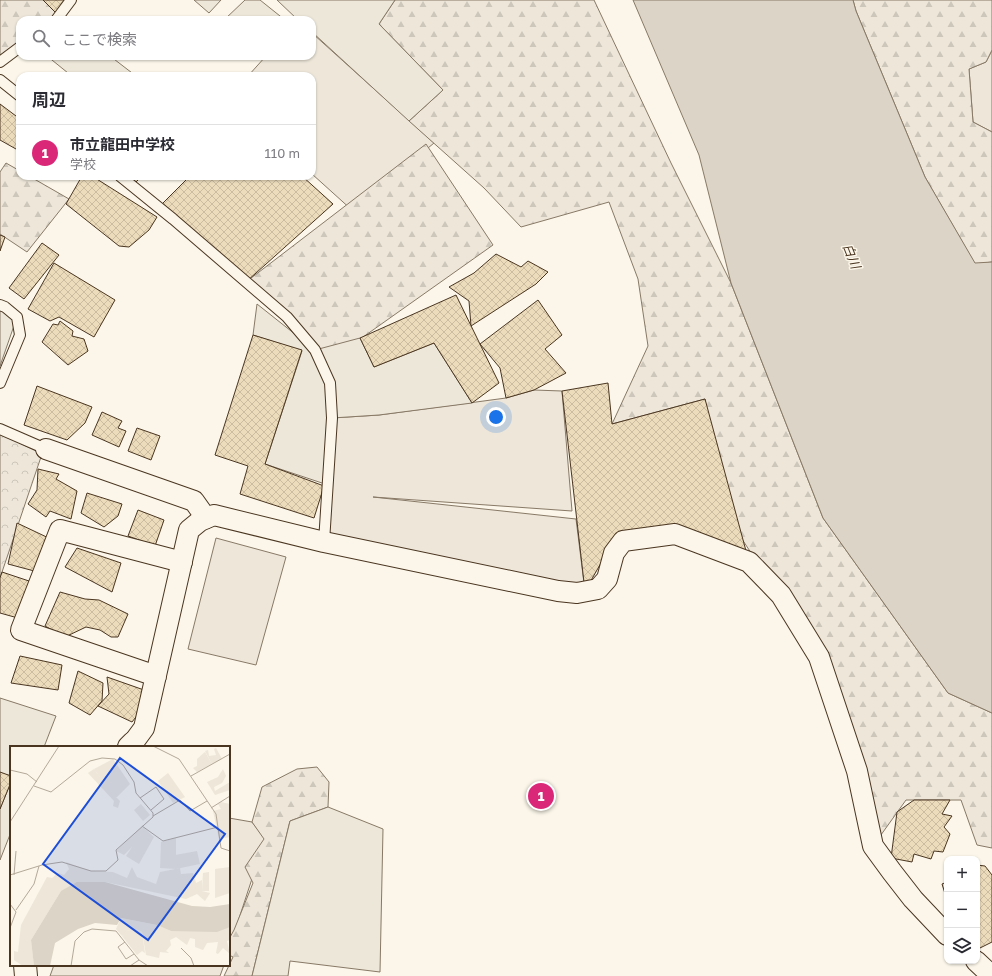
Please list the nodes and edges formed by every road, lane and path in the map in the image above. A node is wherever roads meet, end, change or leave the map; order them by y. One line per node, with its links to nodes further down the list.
1 (71, 0): 2 (lane)
2 (59, 16)
3 (16, 50): 4 (lane)
4 (0, 62)
5 (0, 80): 6 (lane)
6 (16, 93)
7 (125, 180): 13 (lane)
8 (0, 305): 9 (lane)
9 (0, 383)
10 (0, 429): 11 (lane)
11 (46, 448): 12 (street)
12 (206, 518): 13 (street); 14 (street)
13 (324, 542): 17 (street)
14 (182, 562): 15 (street); 15 (street)
15 (156, 676): 16 (street)
16 (131, 745)
17 (944, 932)
18 (979, 964): 21 (street)
19 (25, 966): 20 (street)
20 (26, 976)
21 (992, 976)

